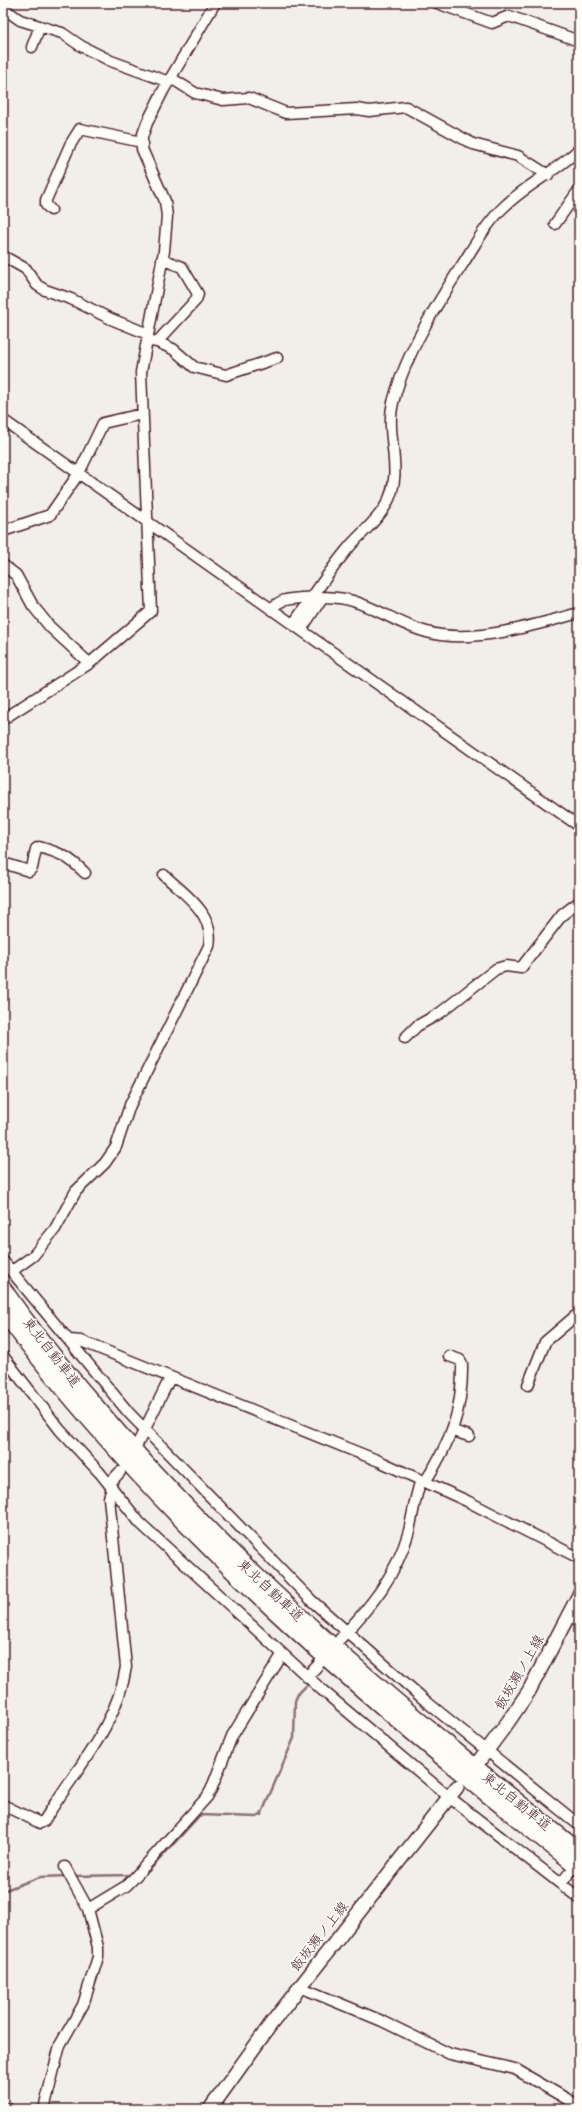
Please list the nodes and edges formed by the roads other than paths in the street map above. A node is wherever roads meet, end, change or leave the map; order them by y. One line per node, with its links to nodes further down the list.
1 (214, 3): 7 (street)
2 (437, 3): 5 (street)
3 (3, 8): 4 (street)
4 (40, 26): 6 (street); 7 (street)
5 (579, 41)
6 (32, 47)
7 (170, 80): 8 (street); 10 (street)
8 (142, 142): 12 (street); 15 (street)
9 (579, 149): 10 (street)
10 (548, 175): 24 (street)
11 (579, 190): 13 (street)
12 (51, 210)
13 (554, 224)
14 (3, 256): 16 (street)
15 (162, 259): 16 (street); 16 (street)
16 (151, 339): 17 (street); 18 (street)
17 (277, 358)
18 (142, 414): 20 (street); 21 (street)
19 (3, 420): 20 (street)
20 (80, 473): 21 (street); 22 (street)
21 (146, 520): 25 (street); 28 (street)
22 (3, 531)
23 (3, 566): 28 (street)
24 (317, 597): 25 (street); 26 (street); 27 (street)
25 (271, 609): 27 (street)
26 (579, 613)
27 (297, 627): 30 (street)
28 (89, 663): 29 (street)
29 (3, 719)
30 (579, 826)
31 (3, 863): 32 (street)
32 (85, 873)
33 (164, 875): 37 (street)
34 (579, 902): 35 (street)
35 (405, 1038)
36 (3, 1261): 37 (street)
37 (12, 1272): 41 (street)
38 (3, 1288): 64 (highway, 東北自動車道)
39 (3, 1312): 66 (highway, 東北自動車道)
40 (579, 1313): 45 (street)
41 (70, 1340): 44 (street); 46 (street)
42 (3, 1356): 52 (street)
43 (449, 1356): 47 (street)
44 (170, 1378): 46 (street); 51 (street)
45 (528, 1385)
46 (145, 1430): 49 (street); 56 (street)
47 (453, 1431): 48 (street); 51 (street)
48 (469, 1436)
49 (138, 1443)
50 (120, 1472): 52 (street)
51 (423, 1481): 53 (street); 56 (street)
52 (110, 1486): 57 (street); 62 (street)
53 (579, 1558)
54 (579, 1595): 55 (main road, 飯坂瀬ノ上線)
55 (574, 1618): 60 (main road, 飯坂瀬ノ上線)
56 (343, 1636): 60 (street)
57 (282, 1655): 59 (street); 69 (street)
58 (319, 1664): 59 (street)
59 (307, 1677): 61 (street)
60 (483, 1756): 63 (street)
61 (453, 1792): 67 (street); 70 (main road, 飯坂瀬ノ上線)
62 (3, 1805)
63 (579, 1825)
64 (579, 1851)
65 (65, 1867): 69 (street)
66 (574, 1870): 67 (street)
67 (561, 1884): 68 (street)
68 (579, 1898)
69 (88, 1909): 74 (street)
70 (300, 1987): 71 (street); 75 (main road, 飯坂瀬ノ上線)
71 (579, 2106)
72 (3, 2108): 73 (street)
73 (8, 2109)
74 (44, 2109)
75 (210, 2109)

